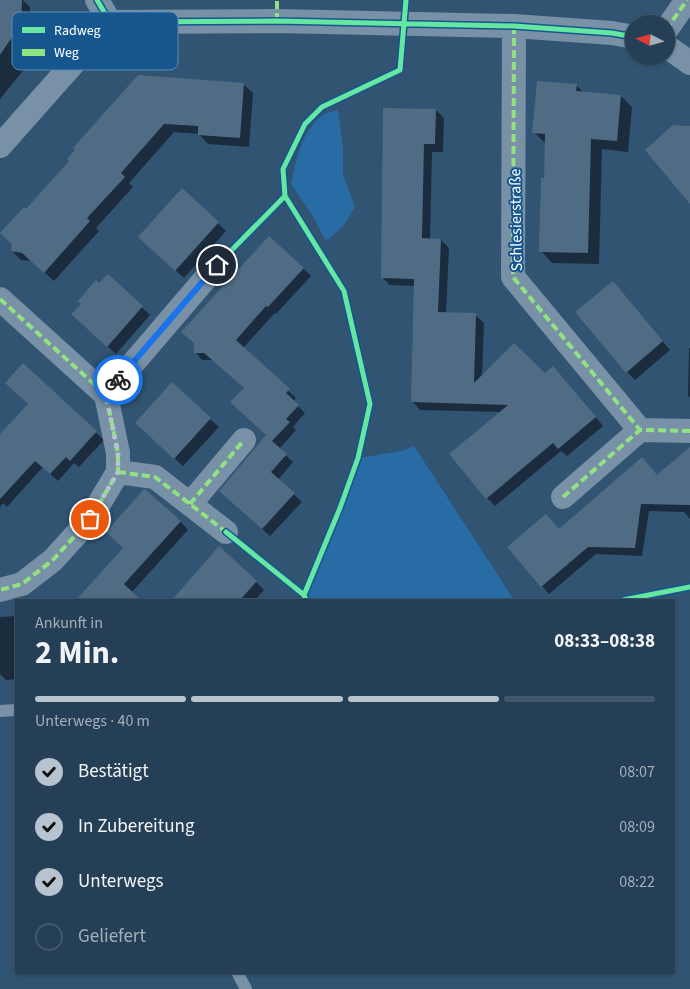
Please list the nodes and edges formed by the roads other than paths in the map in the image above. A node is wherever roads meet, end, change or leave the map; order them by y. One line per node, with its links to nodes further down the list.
1 (97, 0): 4 (street)
2 (686, 0): 5 (street)
3 (277, 10): 6 (street); 7 (street)
4 (104, 12)
5 (675, 16)
6 (178, 17)
7 (514, 26): 8 (street); 16 (street, Schlesierstraße)
8 (625, 35)
9 (675, 52): 10 (street)
10 (690, 63)
11 (67, 70): 12 (street)
12 (0, 146)
13 (217, 265): 15 (street)
14 (0, 299): 15 (street)
15 (106, 395): 19 (street)
16 (640, 430): 17 (street); 20 (street)
17 (690, 431)
18 (244, 440): 21 (street)
19 (118, 472): 21 (street); 23 (street)
20 (563, 498)
21 (190, 504): 22 (street)
22 (226, 532)
23 (0, 590)
24 (15, 710): 25 (lane)
25 (0, 711)
26 (238, 974): 27 (lane)
27 (246, 989)

